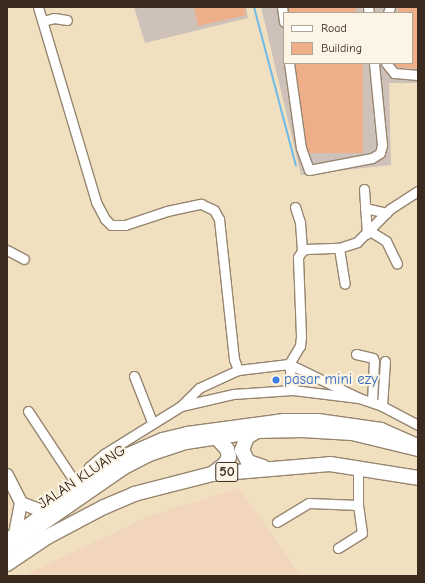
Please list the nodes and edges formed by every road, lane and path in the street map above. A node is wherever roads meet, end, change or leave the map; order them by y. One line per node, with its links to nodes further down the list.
1 (38, 7): 3 (street)
2 (67, 20): 3 (street)
3 (43, 21): 23 (street)
4 (289, 64): 5 (street)
5 (374, 64)
6 (387, 64): 7 (street)
7 (418, 75)
8 (364, 189): 11 (street)
9 (418, 191): 12 (street)
10 (295, 207): 16 (street)
11 (365, 208): 12 (street); 13 (street)
12 (386, 213): 13 (street)
13 (368, 232): 14 (street); 18 (street)
14 (339, 248): 16 (street); 19 (street)
15 (7, 250): 17 (street)
16 (302, 251): 22 (street)
17 (24, 259)
18 (396, 264)
19 (345, 284)
20 (356, 354): 27 (street)
21 (385, 361): 29 (street)
22 (289, 364): 23 (street); 25 (street); 26 (street)
23 (238, 370): 28 (street)
24 (134, 376): 31 (street)
25 (293, 390): 26 (street); 28 (street)
26 (359, 398): 27 (street)
27 (372, 402): 29 (street)
28 (181, 406): 31 (street)
29 (382, 406): 32 (street)
30 (28, 411): 42 (street)
31 (152, 422): 42 (street)
32 (418, 425)
33 (257, 431): 34 (highway, JALAN KLUANG); 36 (highway, JALAN KLUANG); 38 (highway)
34 (215, 436): 39 (highway); 48 (highway, JALAN KLUANG)
35 (418, 445): 42 (main road)
36 (418, 449)
37 (358, 466): 38 (highway, JALAN KLUANG / 50); 41 (highway, JALAN KLUANG / 50); 44 (street)
38 (266, 468): 39 (highway, JALAN KLUANG / 50)
39 (212, 474): 50 (highway, JALAN KLUANG / 50)
40 (7, 475): 43 (main road)
41 (418, 478)
42 (78, 488): 45 (main road)
43 (21, 503): 45 (main road); 47 (main road)
44 (358, 505): 46 (street); 49 (street)
45 (44, 512): 47 (main road)
46 (277, 522)
47 (11, 537)
48 (7, 548)
49 (338, 548)
50 (7, 564)

